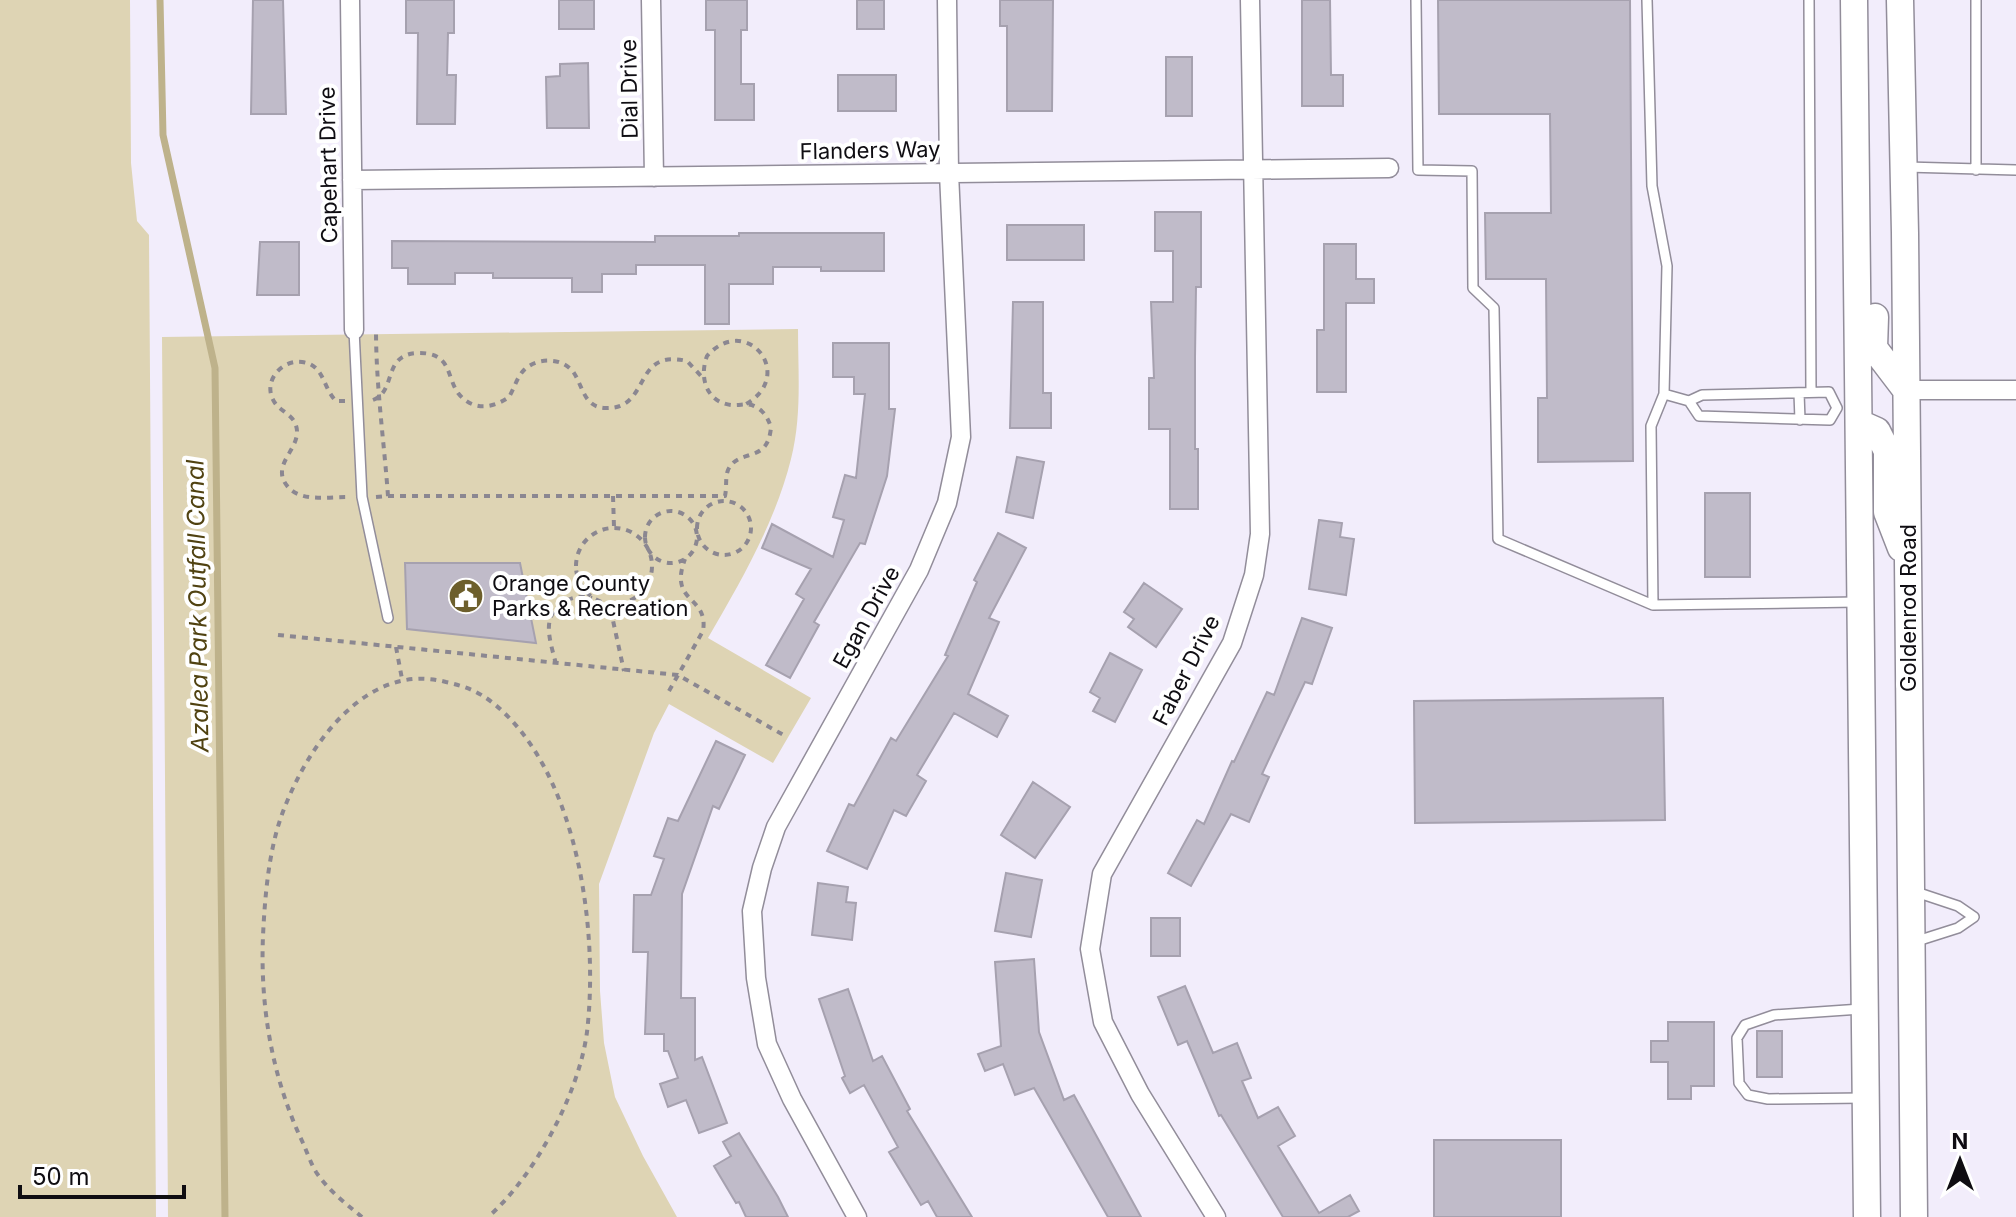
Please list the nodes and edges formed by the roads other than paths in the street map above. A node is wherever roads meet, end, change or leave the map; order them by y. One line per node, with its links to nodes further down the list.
1 (350, 0): 18 (street, Capehart Drive)
2 (651, 0): 17 (street, Dial Drive)
3 (947, 0): 16 (street, Egan Drive)
4 (1250, 0): 13 (street, Faber Drive)
5 (1416, 0): 31 (lane)
6 (1647, 0): 25 (lane)
7 (1809, 0): 23 (lane)
8 (1854, 0): 19 (main road)
9 (1976, 0): 14 (lane)
10 (1895, 3): 11 (main road, Goldenrod Road)
11 (1903, 167): 14 (lane); 21 (main road, Goldenrod Road)
12 (1389, 168): 13 (street, Flanders Way)
13 (1253, 170): 16 (street, Flanders Way); 38 (street, Faber Drive)
14 (1976, 170): 15 (lane)
15 (2016, 170)
16 (949, 173): 17 (street, Flanders Way); 37 (street, Egan Drive)
17 (654, 177): 18 (street, Flanders Way)
18 (352, 180): 20 (street, Capehart Drive)
19 (1857, 257): 21 (main road); 27 (main road)
20 (354, 330): 32 (lane)
21 (1906, 390): 22 (street); 29 (main road, Goldenrod Road)
22 (2016, 390)
23 (1811, 392): 24 (lane); 27 (lane)
24 (1799, 393): 26 (lane); 28 (lane)
25 (1664, 394): 26 (lane); 31 (lane)
26 (1689, 401): 28 (lane)
27 (1852, 413): 28 (lane); 29 (main road); 30 (main road)
28 (1800, 420)
29 (1908, 567): 33 (main road, Goldenrod Road)
30 (1861, 602): 31 (lane); 35 (main road)
31 (1653, 605)
32 (388, 618)
33 (1910, 891): 34 (main road, Goldenrod Road); 34 (lane)
34 (1911, 943): 40 (main road, Goldenrod Road)
35 (1865, 1009): 36 (main road); 36 (lane)
36 (1866, 1098): 39 (main road)
37 (857, 1217)
38 (1216, 1217)
39 (1867, 1217)
40 (1914, 1217)

